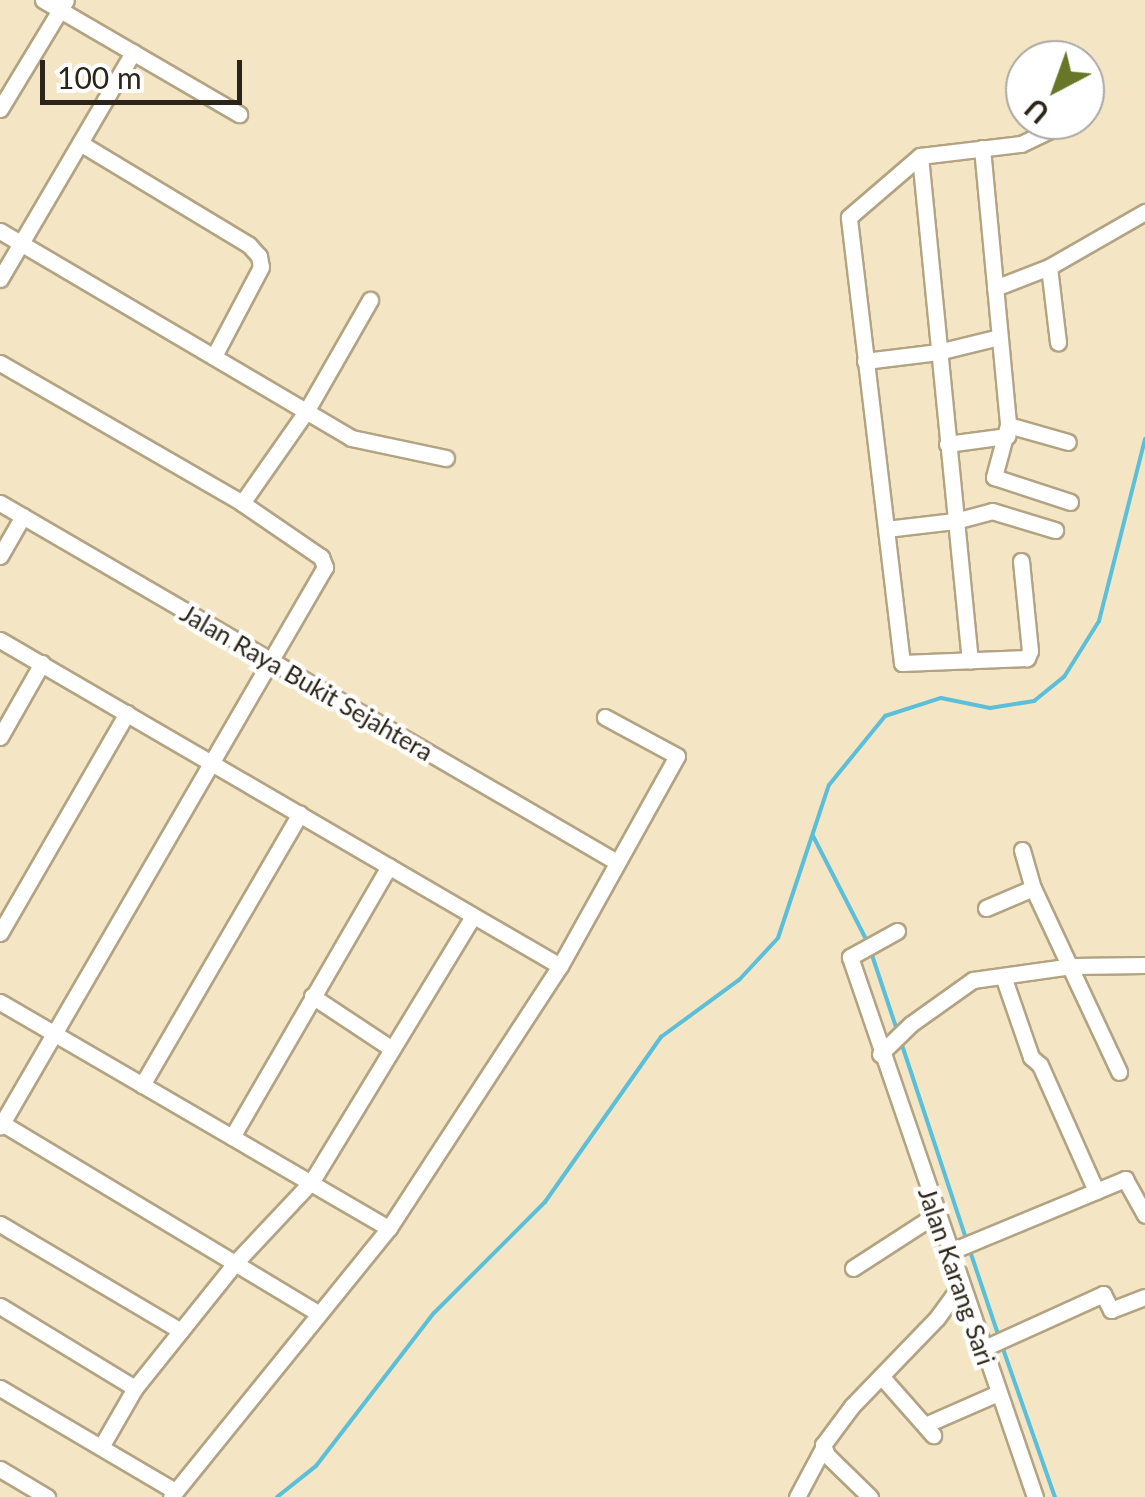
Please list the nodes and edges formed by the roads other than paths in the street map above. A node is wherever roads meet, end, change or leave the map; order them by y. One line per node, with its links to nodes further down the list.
1 (43, 0): 2 (street)
2 (63, 5): 3 (street); 4 (street)
3 (133, 52): 5 (street); 7 (street)
4 (0, 110)
5 (238, 114)
6 (1034, 140): 8 (street)
7 (80, 143): 12 (street); 20 (street)
8 (982, 148): 9 (street); 15 (street)
9 (920, 156): 19 (street); 21 (street)
10 (1145, 212): 13 (street)
11 (0, 231): 12 (street)
12 (21, 243): 14 (street); 20 (street)
13 (1048, 267): 15 (street); 18 (street)
14 (0, 279)
15 (994, 288): 17 (street)
16 (370, 300): 23 (street)
17 (1000, 337): 19 (street); 24 (street)
18 (1058, 342)
19 (938, 352): 21 (street); 26 (street)
20 (214, 356): 23 (street)
21 (866, 361): 33 (street)
22 (0, 362): 30 (street)
23 (306, 410): 27 (street); 30 (street)
24 (1008, 430): 25 (street); 26 (street); 28 (street)
25 (1068, 442)
26 (947, 444): 32 (street)
27 (446, 458)
28 (1070, 502)
29 (0, 503): 31 (street, Jalan Raya Bukit Sejahtera)
30 (242, 503): 40 (street)
31 (23, 516): 35 (street); 40 (street, Jalan Raya Bukit Sejahtera)
32 (955, 521): 33 (street); 34 (street); 38 (street)
33 (886, 530): 38 (street)
34 (1055, 530)
35 (0, 556)
36 (1021, 561): 38 (street)
37 (0, 640): 39 (street)
38 (970, 661)
39 (42, 662): 41 (street); 43 (street)
40 (271, 662): 44 (street); 47 (street, Jalan Raya Bukit Sejahtera)
41 (127, 712): 44 (street); 53 (street)
42 (604, 716): 47 (street)
43 (0, 737)
44 (212, 763): 45 (street); 60 (street)
45 (300, 814): 48 (street); 64 (street)
46 (1022, 850): 49 (street)
47 (615, 861): 55 (street)
48 (389, 866): 51 (street); 58 (street)
49 (1034, 888): 50 (street); 56 (street)
50 (986, 908)
51 (472, 916): 55 (street); 61 (street)
52 (897, 930): 62 (street, Jalan Karang Sari)
53 (0, 933)
54 (1145, 965): 56 (street)
55 (560, 966): 72 (street)
56 (1072, 966): 57 (street); 63 (street)
57 (1004, 976): 62 (street); 68 (street)
58 (312, 996): 61 (street); 66 (street)
59 (0, 1002): 60 (street)
60 (54, 1034): 64 (street); 65 (street)
61 (392, 1049): 67 (street)
62 (885, 1049): 69 (street, Jalan Karang Sari)
63 (1119, 1072)
64 (142, 1084): 66 (street)
65 (1, 1124): 74 (street)
66 (232, 1137): 67 (street)
67 (312, 1181): 72 (street); 74 (street)
68 (1096, 1191): 70 (street); 73 (street)
69 (935, 1215): 73 (street, Jalan Karang Sari); 75 (street)
70 (1145, 1215)
71 (0, 1224): 80 (street)
72 (389, 1228): 79 (street)
73 (954, 1251): 76 (street, Jalan Karang Sari)
74 (235, 1264): 79 (street); 80 (street)
75 (853, 1268)
76 (960, 1286): 81 (street, Jalan Karang Sari); 82 (street)
77 (1145, 1296): 81 (street)
78 (0, 1306): 84 (street)
79 (319, 1314): 89 (street)
80 (181, 1331): 84 (street)
81 (987, 1347): 85 (street, Jalan Karang Sari)
82 (881, 1376): 85 (street); 87 (street)
83 (0, 1388): 86 (street)
84 (135, 1388): 86 (street)
85 (998, 1394): 93 (street, Jalan Karang Sari)
86 (102, 1447): 89 (street)
87 (823, 1448): 91 (street); 92 (street)
88 (0, 1469): 90 (street)
89 (173, 1494)
90 (47, 1497)
91 (797, 1497)
92 (870, 1497)
93 (1035, 1497)

